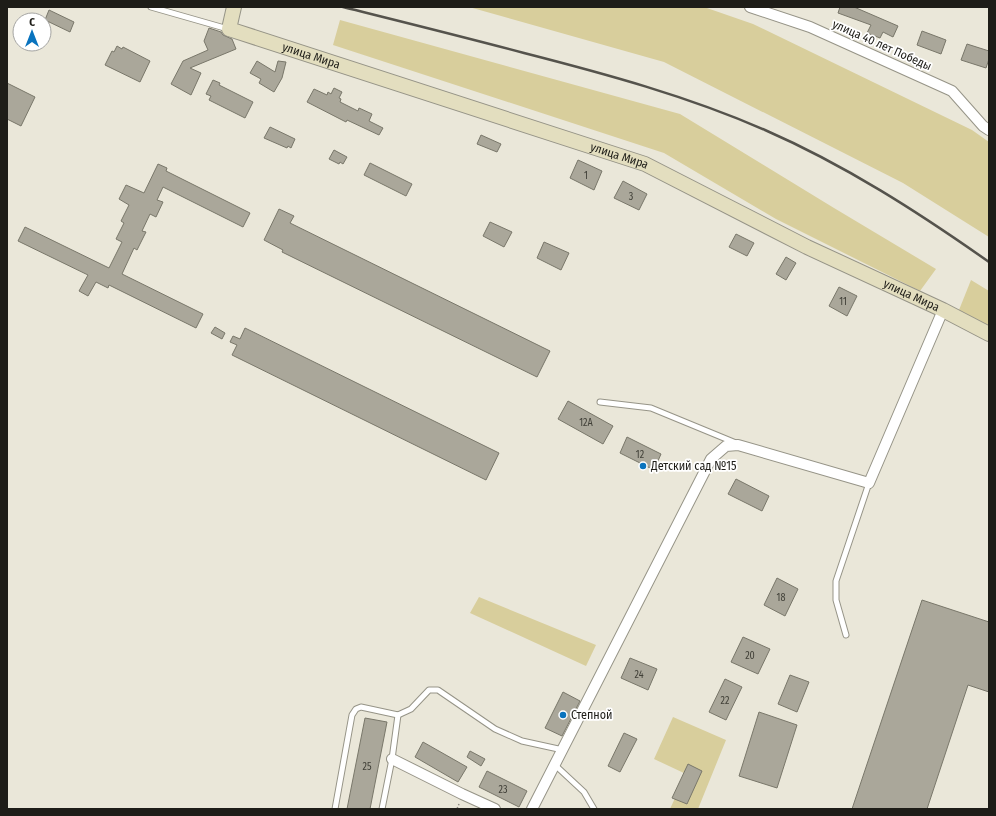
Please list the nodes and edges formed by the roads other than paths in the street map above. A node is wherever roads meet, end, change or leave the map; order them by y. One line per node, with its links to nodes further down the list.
1 (151, 7): 4 (lane)
2 (234, 7): 4 (street)
3 (750, 7): 5 (street, улица 40 лет Победы)
4 (229, 29): 6 (street, улица Мира)
5 (989, 130)
6 (943, 310): 7 (street, улица Мира); 10 (street)
7 (989, 334)
8 (600, 402): 9 (lane)
9 (738, 445): 10 (street); 13 (street)
10 (869, 483): 11 (lane)
11 (846, 634)
12 (398, 715): 13 (lane); 14 (lane); 16 (lane)
13 (563, 750): 15 (street)
14 (392, 759): 17 (lane); 18 (street)
15 (555, 765): 19 (street); 20 (lane)
16 (335, 809)
17 (382, 809)
18 (495, 809)
19 (532, 809)
20 (594, 809)

